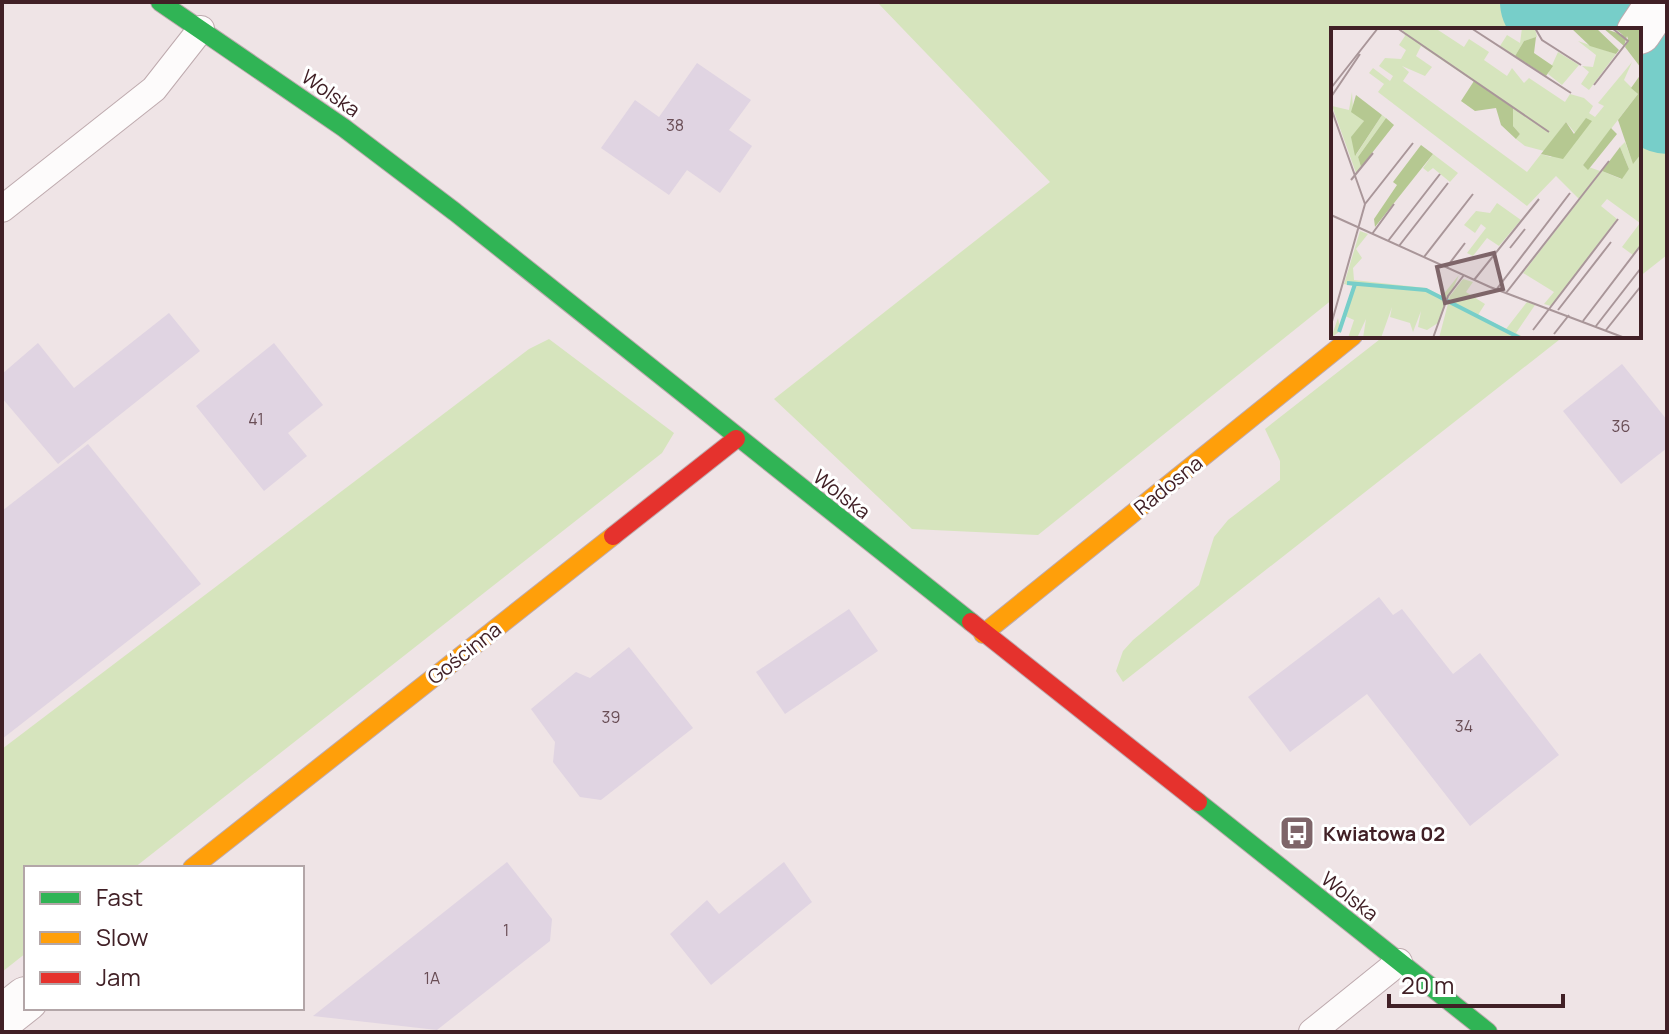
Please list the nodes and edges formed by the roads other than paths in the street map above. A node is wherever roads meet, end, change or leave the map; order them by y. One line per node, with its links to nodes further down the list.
1 (160, 2): 2 (street, Wolska)
2 (201, 29): 3 (lane); 5 (street, Wolska)
3 (2, 209)
4 (1351, 338): 6 (street, Radosna)
5 (736, 439): 6 (street, Wolska); 7 (street, Gościnna)
6 (983, 634): 8 (street, Wolska)
7 (195, 866)
8 (1399, 962): 11 (lane); 12 (street, Wolska)
9 (24, 1001): 10 (street)
10 (2, 1018)
11 (1312, 1032)
12 (1488, 1032)

